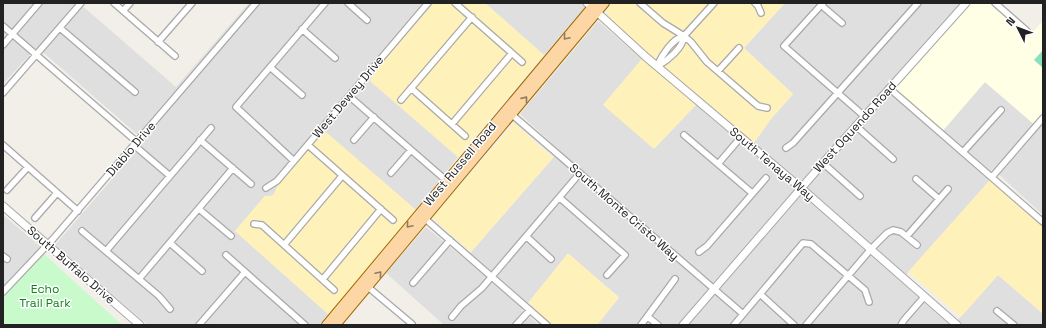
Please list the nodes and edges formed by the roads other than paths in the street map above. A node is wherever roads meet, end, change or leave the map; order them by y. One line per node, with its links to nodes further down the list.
1 (39, 3): 30 (street)
2 (81, 3): 27 (street)
3 (114, 3): 21 (street)
4 (130, 3): 21 (street)
5 (192, 3): 32 (street)
6 (256, 3): 65 (street, Diablo Drive)
7 (324, 3): 28 (street)
8 (348, 3): 24 (street)
9 (428, 3): 49 (street, West Dewey Drive)
10 (455, 3): 23 (street)
11 (605, 3): 20 (main road, West Russell Road)
12 (640, 3): 19 (street)
13 (714, 3): 31 (street)
14 (755, 3): 22 (street)
15 (918, 3): 47 (street)
16 (966, 3): 44 (street, West Oquendo Road)
17 (995, 3): 29 (street)
18 (822, 4): 25 (street); 47 (street)
19 (647, 5): 31 (street)
20 (593, 6): 40 (street, South Tenaya Way); 53 (main road, West Russell Road)
21 (123, 11): 32 (street)
22 (761, 13)
23 (472, 17): 35 (street); 43 (street)
24 (367, 20)
25 (842, 23)
26 (3, 26): 30 (street)
27 (60, 28): 36 (street); 45 (street)
28 (302, 29): 38 (street); 41 (street)
29 (1027, 31)
30 (12, 34): 33 (street); 36 (street)
31 (684, 36): 40 (street); 42 (street)
32 (158, 42): 37 (street)
33 (3, 45)
34 (739, 48): 42 (street)
35 (512, 53): 39 (street); 57 (street)
36 (36, 55): 46 (street); 65 (street)
37 (175, 56)
38 (334, 58)
39 (522, 62)
40 (657, 66): 62 (street, South Tenaya Way)
41 (270, 67): 48 (street); 72 (street)
42 (718, 71): 51 (street)
43 (411, 88): 50 (street); 57 (street)
44 (889, 88): 54 (street, West Oquendo Road); 70 (street)
45 (135, 92)
46 (3, 93)
47 (838, 93): 54 (street); 68 (street)
48 (302, 95)
49 (349, 96): 55 (street); 67 (street, West Dewey Drive)
50 (401, 100)
51 (767, 108)
52 (1001, 110): 70 (street)
53 (509, 112): 78 (street, South Monte Cristo Way); 84 (main road, West Russell Road)
54 (864, 116): 58 (street, West Oquendo Road)
55 (374, 117): 64 (street); 69 (street)
56 (1043, 118): 81 (street)
57 (452, 124): 61 (street)
58 (856, 126): 71 (street); 73 (street, West Oquendo Road)
59 (211, 128): 63 (street)
60 (684, 135): 74 (street)
61 (465, 136)
62 (741, 138): 74 (street); 87 (street, South Tenaya Way)
63 (200, 140): 76 (street); 79 (street)
64 (354, 140)
65 (136, 144): 79 (street); 98 (street, Diablo Drive)
66 (3, 145): 75 (street)
67 (308, 146): 72 (street, West Dewey Drive); 80 (street)
68 (786, 148)
69 (412, 150): 77 (street); 84 (street)
70 (963, 152): 81 (street)
71 (893, 158)
72 (294, 161): 86 (street, West Dewey Drive)
73 (823, 163): 87 (street, West Oquendo Road); 92 (street)
74 (718, 164): 91 (street)
75 (28, 167): 89 (street); 90 (street)
76 (233, 168): 85 (street); 96 (street)
77 (391, 173)
78 (580, 173): 93 (street); 129 (street, South Monte Cristo Way)
79 (170, 176): 114 (street)
80 (342, 176): 97 (street); 111 (street)
81 (992, 177): 102 (street)
82 (766, 178): 91 (street)
83 (916, 179): 94 (street)
84 (449, 183): 99 (main road, West Russell Road)
85 (251, 184)
86 (266, 188)
87 (801, 188): 113 (street, South Tenaya Way); 129 (street, West Oquendo Road)
88 (948, 189): 94 (street)
89 (7, 190)
90 (57, 193): 98 (street); 100 (street)
91 (752, 193): 115 (street)
92 (860, 196)
93 (560, 198): 107 (street); 120 (street)
94 (939, 199): 106 (street)
95 (3, 206): 110 (street, South Buffalo Drive)
96 (199, 209): 105 (street); 109 (street)
97 (381, 209): 101 (street); 124 (street)
98 (78, 211): 110 (street, Diablo Drive)
99 (422, 216): 108 (street); 127 (main road, West Russell Road, one-way to 99); 140 (main road, West Russell Road, one-way to 140)
100 (35, 218)
101 (393, 220)
102 (1043, 222)
103 (254, 224): 111 (street)
104 (82, 231): 114 (street)
105 (231, 236)
106 (907, 236): 112 (street); 113 (street)
107 (527, 237): 117 (street); 121 (street)
108 (450, 240): 121 (street); 126 (street)
109 (170, 243): 118 (street); 123 (street)
110 (47, 245): 130 (street, Diablo Drive); 142 (street, South Buffalo Drive)
111 (284, 245): 124 (street)
112 (917, 245)
113 (871, 249): 122 (street); 132 (street, South Tenaya Way)
114 (106, 251): 123 (street)
115 (699, 252)
116 (226, 255): 119 (street)
117 (551, 259)
118 (202, 271)
119 (245, 272): 143 (street); 144 (street)
120 (607, 275)
121 (492, 276): 135 (street); 138 (street)
122 (848, 277): 131 (street); 133 (street); 153 (street)
123 (139, 279): 134 (street)
124 (323, 279): 128 (street)
125 (675, 279): 139 (street)
126 (413, 283)
127 (368, 287): 140 (main road, West Russell Road); 141 (street)
128 (334, 290)
129 (714, 290): 137 (street, South Monte Cristo Way); 150 (street, West Oquendo Road)
130 (3, 292)
131 (760, 294): 137 (street); 152 (street)
132 (924, 297): 154 (street); 155 (street, South Tenaya Way)
133 (870, 302)
134 (170, 309)
135 (530, 310): 146 (street); 147 (street)
136 (998, 311): 156 (street)
137 (743, 314): 151 (street)
138 (452, 317)
139 (648, 317): 148 (street); 149 (street)
140 (338, 322): 145 (main road, West Russell Road)
141 (412, 324)
142 (140, 325)
143 (199, 325)
144 (305, 325)
145 (326, 325)
146 (516, 325)
147 (547, 325)
148 (641, 325)
149 (658, 325)
150 (683, 325)
151 (734, 325)
152 (794, 325)
153 (806, 325)
154 (901, 325)
155 (957, 325)
156 (1014, 325)

